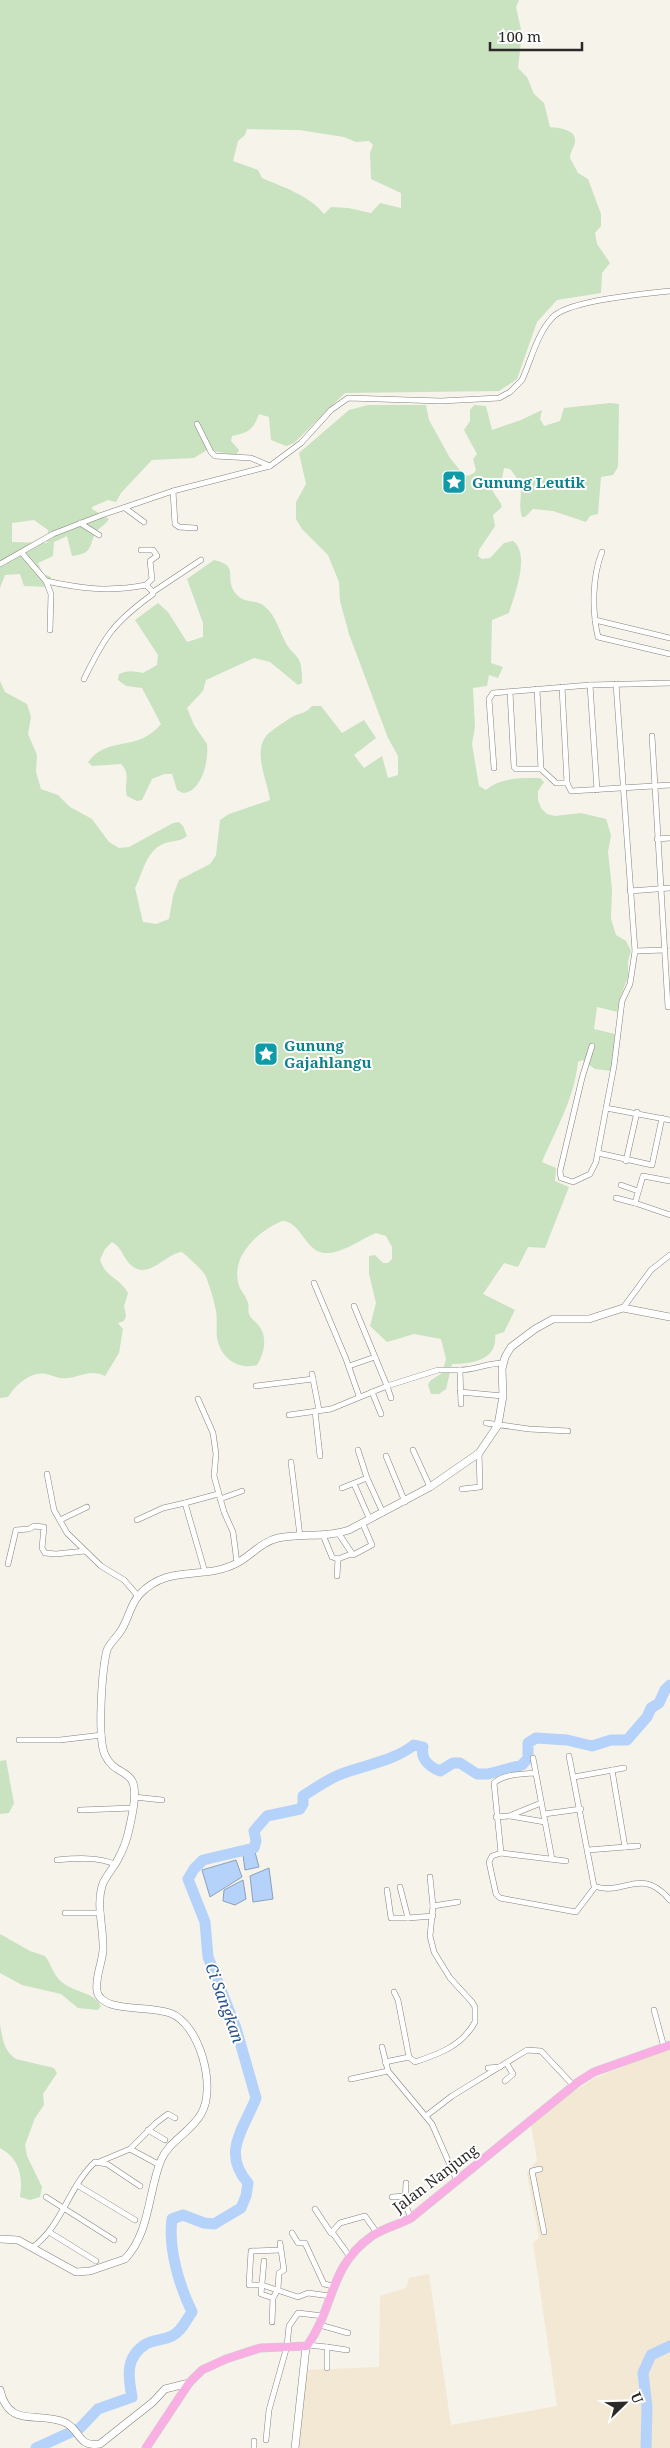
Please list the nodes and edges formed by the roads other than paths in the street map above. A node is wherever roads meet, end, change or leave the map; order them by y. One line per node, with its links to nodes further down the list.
1 (670, 291): 3 (street)
2 (197, 424): 3 (street)
3 (270, 466): 4 (street)
4 (173, 491): 5 (street); 8 (street)
5 (125, 508): 6 (street); 7 (street)
6 (144, 522)
7 (80, 523): 9 (street); 12 (street)
8 (195, 528)
9 (99, 535)
10 (141, 550): 16 (street)
11 (602, 552): 18 (street)
12 (22, 553): 14 (street); 15 (street)
13 (201, 560): 17 (street)
14 (0, 564)
15 (46, 581): 16 (street); 19 (street)
16 (146, 585): 17 (street)
17 (153, 592): 22 (street)
18 (594, 620): 20 (street); 21 (street)
19 (50, 630)
20 (670, 638)
21 (670, 654)
22 (84, 680)
23 (670, 682): 24 (street)
24 (616, 684): 25 (street); 35 (street)
25 (590, 685): 26 (street); 36 (street)
26 (562, 687): 27 (street); 32 (street)
27 (537, 689): 28 (street); 31 (street)
28 (510, 692): 30 (street); 31 (street)
29 (652, 736): 34 (street)
30 (494, 768)
31 (540, 769): 32 (street)
32 (567, 783): 36 (street)
33 (670, 785): 34 (street)
34 (655, 786): 35 (street); 38 (street)
35 (624, 788): 36 (street); 41 (street)
36 (596, 790)
37 (670, 838): 38 (street)
38 (657, 839): 40 (street)
39 (670, 888): 40 (street)
40 (660, 889): 41 (street); 43 (street)
41 (630, 891): 42 (street)
42 (635, 951): 43 (street); 47 (street)
43 (665, 952): 44 (street); 45 (street)
44 (670, 958)
45 (668, 1006)
46 (592, 1046): 51 (street)
47 (606, 1108): 48 (street); 51 (street)
48 (637, 1112): 49 (street); 52 (street)
49 (662, 1118): 50 (street); 52 (street)
50 (670, 1120)
51 (598, 1153): 52 (street)
52 (626, 1161)
53 (670, 1181): 55 (street)
54 (621, 1184): 55 (street)
55 (638, 1191): 57 (street)
56 (616, 1198): 57 (street)
57 (636, 1203): 58 (street)
58 (670, 1215)
59 (670, 1255): 62 (street)
60 (314, 1283): 66 (street)
61 (354, 1306): 64 (street)
62 (622, 1308): 63 (street); 65 (street)
63 (670, 1317)
64 (375, 1357): 66 (street); 69 (street)
65 (503, 1363): 67 (street); 73 (street)
66 (348, 1366): 72 (street)
67 (460, 1370): 69 (street); 71 (street)
68 (256, 1386): 77 (street)
69 (387, 1386): 70 (street); 74 (street)
70 (372, 1392): 72 (street); 78 (street)
71 (460, 1392): 73 (street); 76 (street)
72 (359, 1396): 77 (street)
73 (504, 1396): 81 (street)
74 (390, 1398)
75 (198, 1399): 96 (street)
76 (461, 1404)
77 (317, 1411): 79 (street); 86 (street)
78 (381, 1414)
79 (289, 1416)
80 (486, 1423): 81 (street)
81 (498, 1425): 82 (street); 85 (street)
82 (568, 1431)
83 (358, 1450): 90 (street)
84 (413, 1450): 92 (street)
85 (479, 1453): 92 (street); 94 (street)
86 (320, 1456)
87 (386, 1456): 97 (street)
88 (291, 1462): 106 (street)
89 (47, 1474): 101 (street)
90 (367, 1478): 93 (street); 100 (street)
91 (355, 1486): 103 (street)
92 (430, 1487): 97 (street)
93 (342, 1488)
94 (462, 1489)
95 (242, 1491): 96 (street)
96 (219, 1496): 98 (street); 110 (street)
97 (405, 1502): 100 (street)
98 (185, 1503): 102 (street); 112 (street)
99 (87, 1507): 101 (street)
100 (384, 1513): 103 (street)
101 (60, 1520): 107 (street)
102 (137, 1520)
103 (367, 1522): 104 (street); 108 (street)
104 (339, 1534): 105 (street); 108 (street)
105 (323, 1535): 106 (street); 109 (street)
106 (300, 1536): 110 (street)
107 (85, 1551): 111 (street); 114 (street)
108 (351, 1554): 109 (street)
109 (338, 1559): 113 (street)
110 (237, 1563): 112 (street)
111 (8, 1564)
112 (204, 1572): 114 (street)
113 (337, 1576)
114 (138, 1596): 115 (street)
115 (102, 1735): 116 (street); 123 (street)
116 (19, 1740)
117 (569, 1756): 122 (street)
118 (533, 1758): 121 (street)
119 (624, 1768): 120 (street)
120 (612, 1770): 122 (street); 134 (street)
121 (535, 1772): 125 (street); 131 (street)
122 (574, 1777): 127 (street)
123 (134, 1797): 124 (street); 126 (street)
124 (162, 1800)
125 (542, 1803): 129 (street); 130 (street)
126 (133, 1808): 128 (street); 140 (street)
127 (581, 1809): 129 (street); 135 (street)
128 (80, 1810)
129 (544, 1814): 132 (street)
130 (509, 1816): 131 (street); 132 (street)
131 (496, 1817): 136 (street)
132 (545, 1822): 137 (street)
133 (638, 1846): 134 (street)
134 (625, 1847): 135 (street)
135 (588, 1850): 143 (street)
136 (500, 1853): 137 (street); 143 (street)
137 (552, 1859): 139 (street)
138 (57, 1860): 140 (street)
139 (566, 1861)
140 (115, 1864): 149 (street)
141 (430, 1878): 147 (street)
142 (400, 1887): 151 (street)
143 (595, 1888): 145 (street)
144 (387, 1890): 151 (street)
145 (670, 1900)
146 (458, 1902): 147 (street)
147 (433, 1906): 150 (street)
148 (65, 1913): 149 (street)
149 (101, 1913): 192 (street)
150 (433, 1916): 151 (street); 156 (street)
151 (408, 1918)
152 (394, 1992): 156 (street)
153 (654, 2010): 154 (street)
154 (667, 2046): 164 (main road, Jalan Nanjung)
155 (382, 2047): 157 (street)
156 (409, 2057): 157 (street)
157 (385, 2062): 161 (street)
158 (506, 2064): 159 (street); 163 (street); 164 (street)
159 (500, 2067): 160 (street); 165 (street)
160 (488, 2068)
161 (388, 2071): 162 (street); 165 (street)
162 (351, 2079)
163 (505, 2081)
164 (573, 2085): 173 (main road, Jalan Nanjung)
165 (426, 2116): 173 (street)
166 (175, 2118): 167 (street)
167 (148, 2130): 168 (street); 169 (street)
168 (165, 2140)
169 (130, 2149): 170 (street); 171 (street)
170 (99, 2162): 175 (street); 176 (street)
171 (156, 2163)
172 (540, 2169): 186 (street)
173 (457, 2181): 182 (main road, Jalan Nanjung)
174 (406, 2183): 177 (street)
175 (77, 2185): 180 (street); 183 (street)
176 (140, 2186)
177 (405, 2196): 179 (street); 182 (street)
178 (46, 2197): 180 (street)
179 (392, 2197)
180 (63, 2209): 184 (street); 190 (street)
181 (315, 2209): 185 (street)
182 (410, 2218): 187 (main road, Jalan Nanjung)
183 (135, 2220)
184 (49, 2232): 192 (street); 195 (street)
185 (332, 2232): 187 (street); 194 (street)
186 (544, 2232)
187 (377, 2233): 194 (main road, Jalan Nanjung)
188 (292, 2234): 198 (street)
189 (0, 2239): 192 (street)
190 (114, 2240)
191 (280, 2243): 193 (street)
192 (33, 2246)
193 (280, 2250): 197 (street); 199 (street)
194 (350, 2257): 198 (main road, Jalan Nanjung)
195 (96, 2261)
196 (264, 2261): 197 (street)
197 (262, 2285): 199 (street); 201 (street)
198 (333, 2286): 200 (main road, Jalan Nanjung)
199 (278, 2289): 200 (street); 201 (street)
200 (330, 2296): 202 (main road, Jalan Nanjung)
201 (273, 2298): 203 (street)
202 (323, 2316): 204 (main road, Jalan Nanjung); 206 (street)
203 (272, 2322)
204 (320, 2325): 205 (street); 207 (main road, Jalan Nanjung)
205 (348, 2333)
206 (287, 2346): 207 (main road); 211 (main road); 213 (street)
207 (307, 2346): 208 (street); 218 (street)
208 (327, 2347): 209 (street); 210 (street)
209 (347, 2350)
210 (327, 2368)
211 (189, 2383): 215 (street); 216 (main road)
212 (0, 2390): 215 (street)
213 (266, 2440)
214 (254, 2441): 217 (street)
215 (101, 2446)
216 (146, 2448)
217 (254, 2448)
218 (295, 2448)

